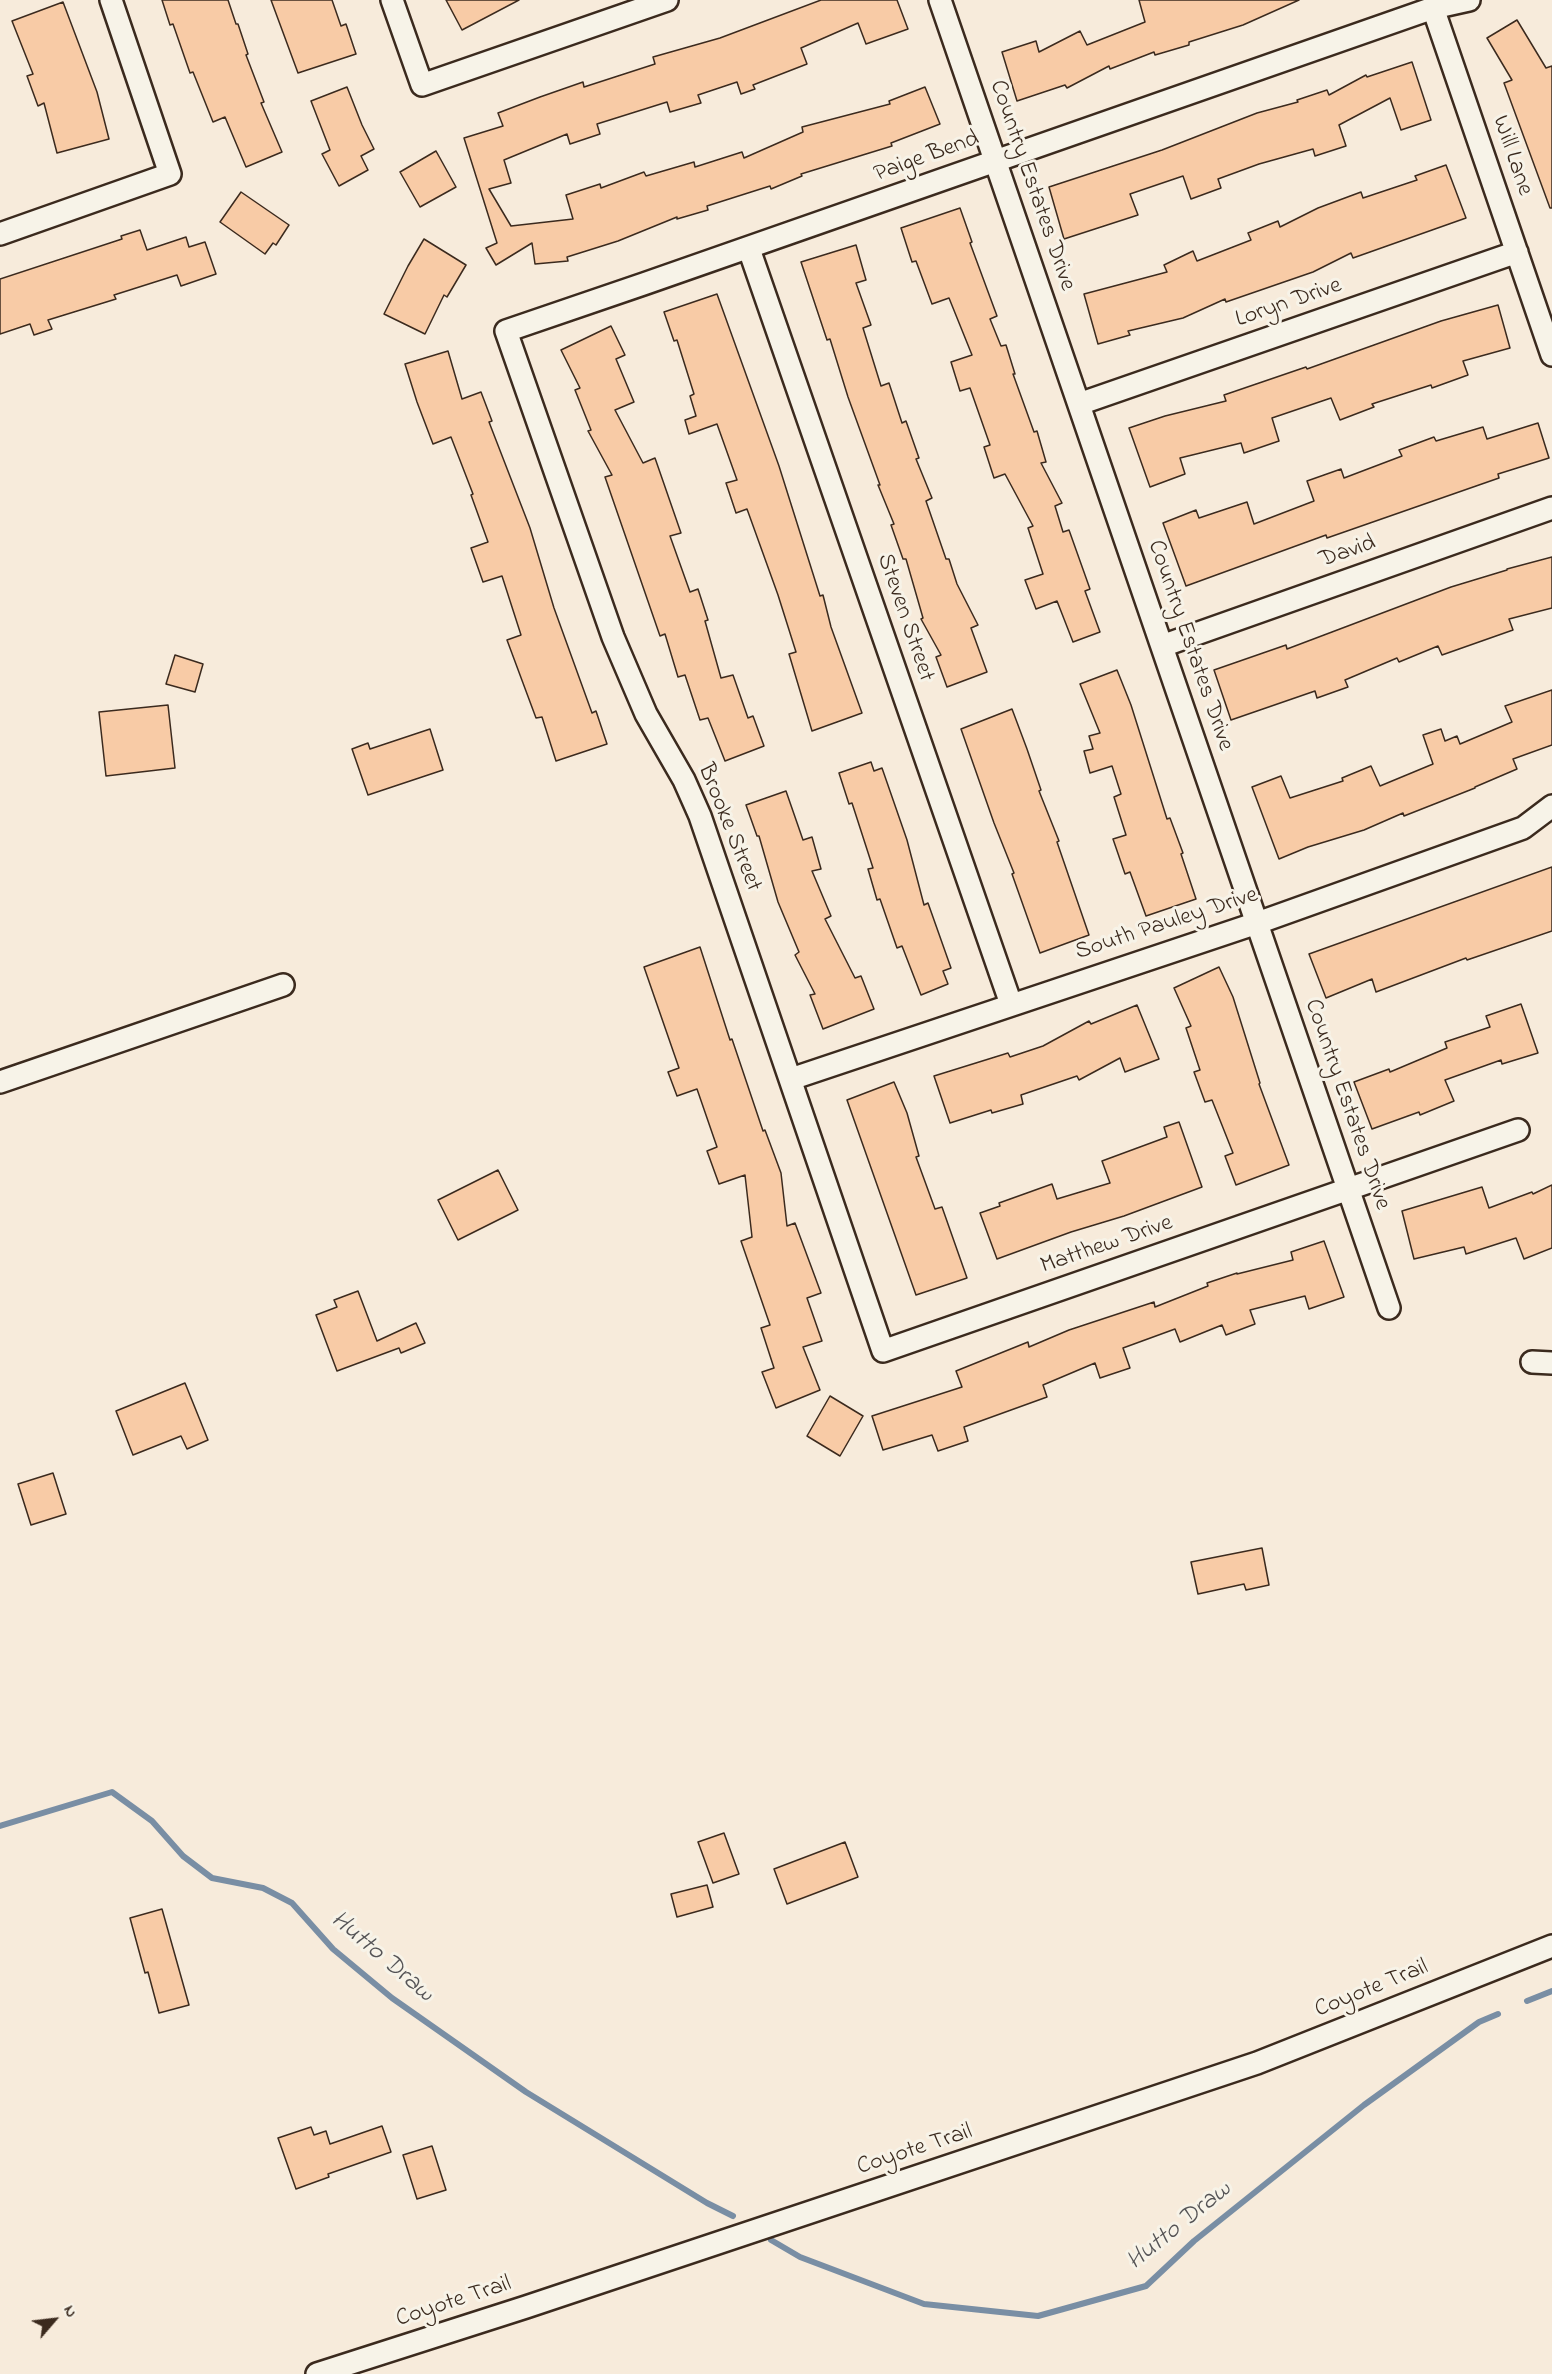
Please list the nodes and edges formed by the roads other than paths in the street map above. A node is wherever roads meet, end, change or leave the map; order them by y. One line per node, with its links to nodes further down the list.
1 (111, 0): 8 (street)
2 (392, 0): 3 (street)
3 (667, 0)
4 (940, 0): 7 (street, Country Estates Drive)
5 (1469, 0): 6 (street, Paige Bend)
6 (1433, 8): 7 (street, Paige Bend); 10 (street, Will Lane)
7 (995, 160): 9 (street, Paige Bend); 13 (street, Country Estates Drive)
8 (0, 234)
9 (749, 249): 11 (street, Paige Bend); 19 (street, Steven Street)
10 (1517, 252): 12 (street, Will Lane); 13 (street, Loryn Drive)
11 (506, 332): 20 (street, Brooke Street)
12 (1552, 355)
13 (1079, 404): 15 (street, Country Estates Drive)
14 (1552, 508): 15 (street, David)
15 (1162, 646): 17 (street, Country Estates Drive)
16 (1552, 806): 17 (street, South Pauley Drive)
17 (1256, 922): 19 (street, South Pauley Drive); 23 (street, Country Estates Drive)
18 (283, 985): 21 (street)
19 (1011, 1004): 20 (street, South Pauley Drive)
20 (790, 1079): 25 (street, Brooke Street)
21 (0, 1082)
22 (1518, 1130): 23 (street, Matthew Drive)
23 (1348, 1189): 24 (street, Country Estates Drive); 25 (street, Matthew Drive)
24 (1389, 1308)
25 (883, 1351)
26 (1552, 1946): 27 (street, Coyote Trail)
27 (317, 2374)

